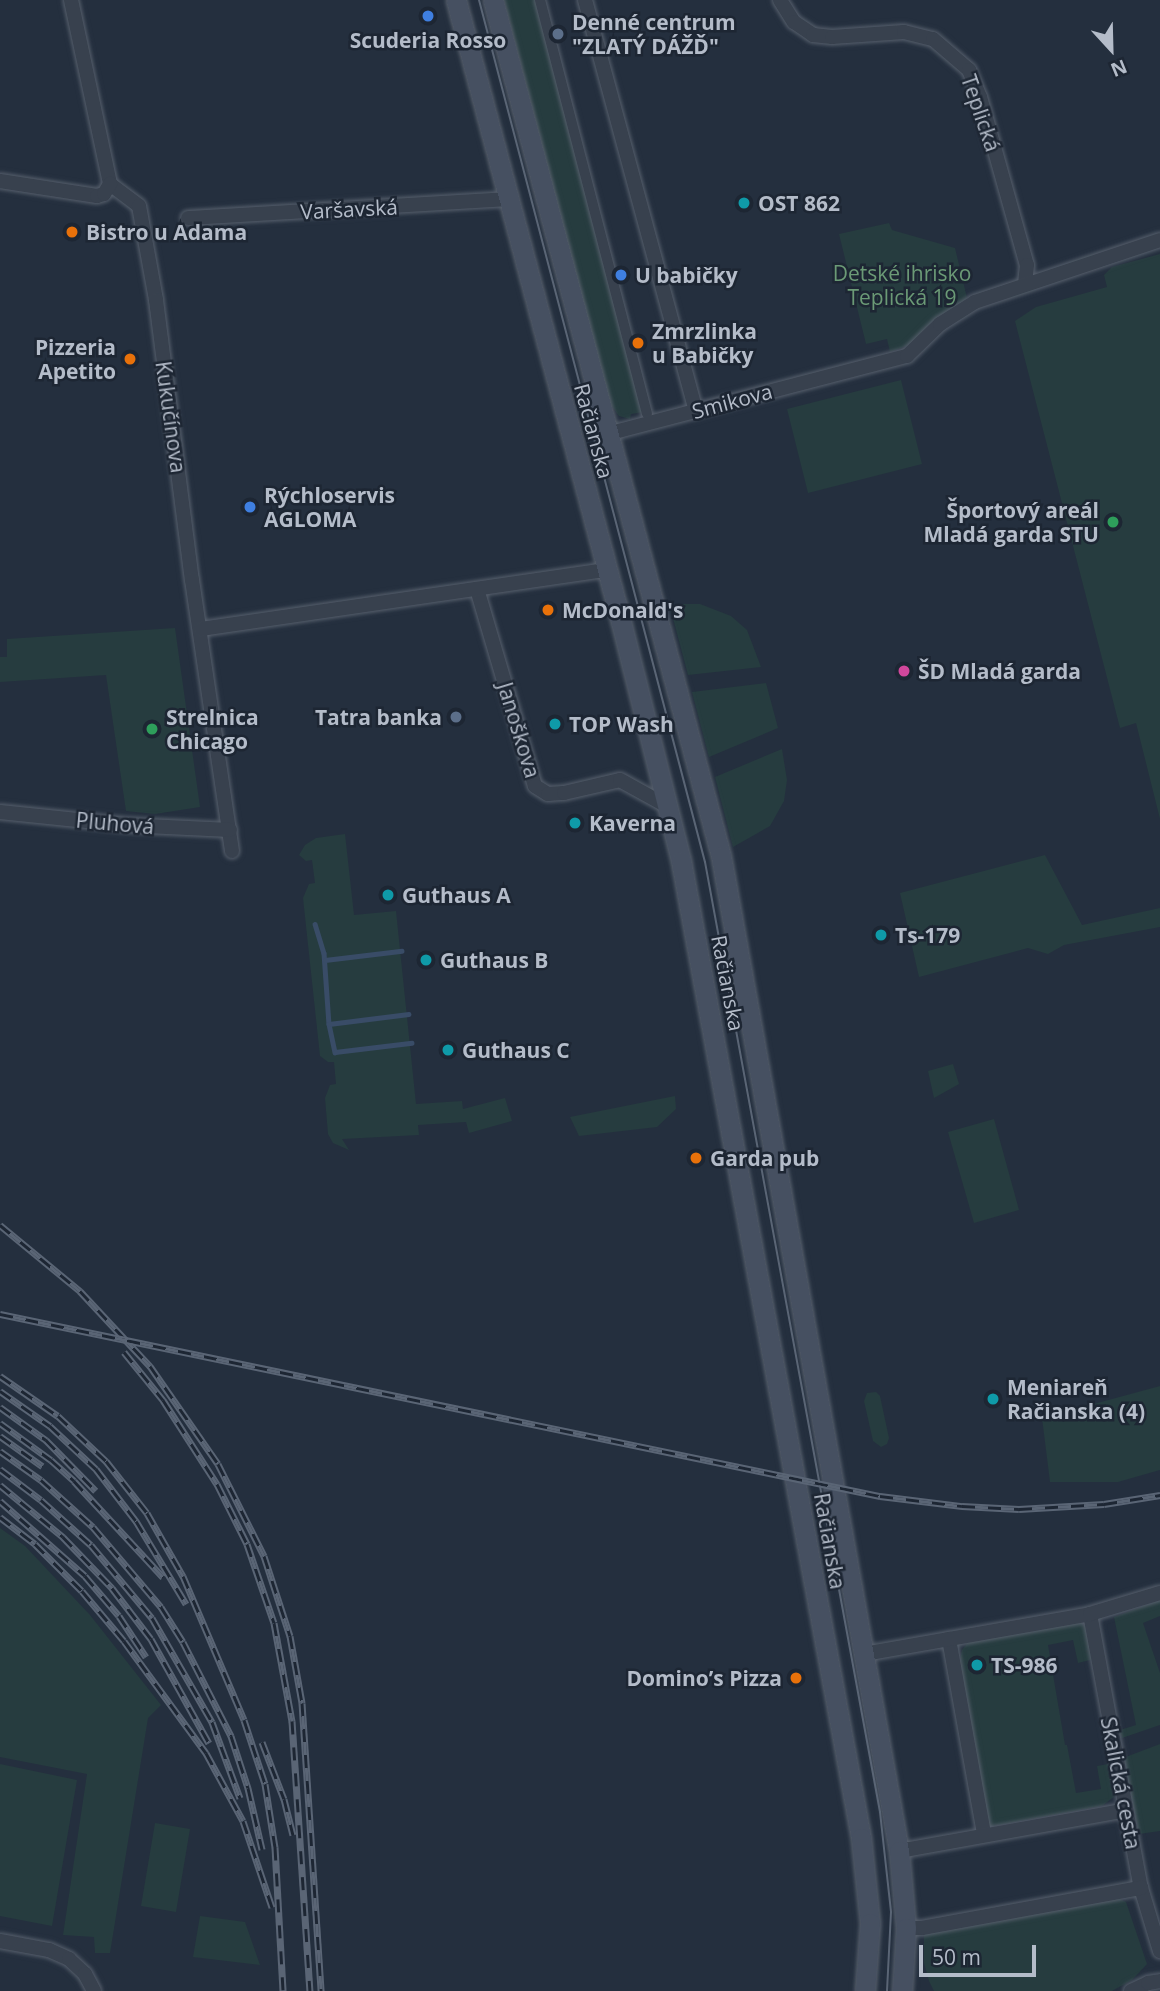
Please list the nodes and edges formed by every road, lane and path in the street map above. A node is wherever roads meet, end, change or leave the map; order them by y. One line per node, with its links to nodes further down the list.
1 (71, 0): 8 (street)
2 (456, 0): 9 (main road, Račianska)
3 (493, 0): 15 (main road, Račianska)
4 (540, 0): 14 (street)
5 (585, 0): 13 (street)
6 (780, 0): 12 (street, Teplická)
7 (0, 181): 8 (street)
8 (110, 184): 18 (street, Kukučínova)
9 (510, 199): 10 (street, Varšavská); 16 (main road, Račianska)
10 (188, 218)
11 (1160, 240): 12 (street, Smikova)
12 (1025, 284): 13 (street, Smikova)
13 (696, 411): 15 (street, Smikova)
14 (647, 413)
15 (607, 434): 26 (main road, Račianska)
16 (607, 570): 17 (street); 19 (main road, Račianska)
17 (477, 589): 18 (street); 19 (street, Janoškova)
18 (201, 629): 21 (street, Kukučínova)
19 (669, 807): 37 (main road, Račianska)
20 (0, 812): 21 (street, Pluhová)
21 (230, 830): 22 (street, Kukučínova)
22 (232, 851)
23 (1160, 1592): 24 (street)
24 (1090, 1614): 25 (street); 27 (street, Skalická cesta)
25 (949, 1639): 26 (street); 28 (street)
26 (864, 1654): 29 (main road, Račianska)
27 (1126, 1810): 28 (street); 30 (street, Skalická cesta)
28 (984, 1834): 29 (street)
29 (899, 1851): 31 (main road, Račianska)
30 (1141, 1888): 31 (street); 33 (street, Skalická cesta)
31 (906, 1928): 35 (main road, Račianska)
32 (0, 1941): 36 (street)
33 (1160, 1951)
34 (1160, 1982): 38 (street)
35 (904, 1989)
36 (94, 1991)
37 (865, 1991)
38 (1131, 1991)

